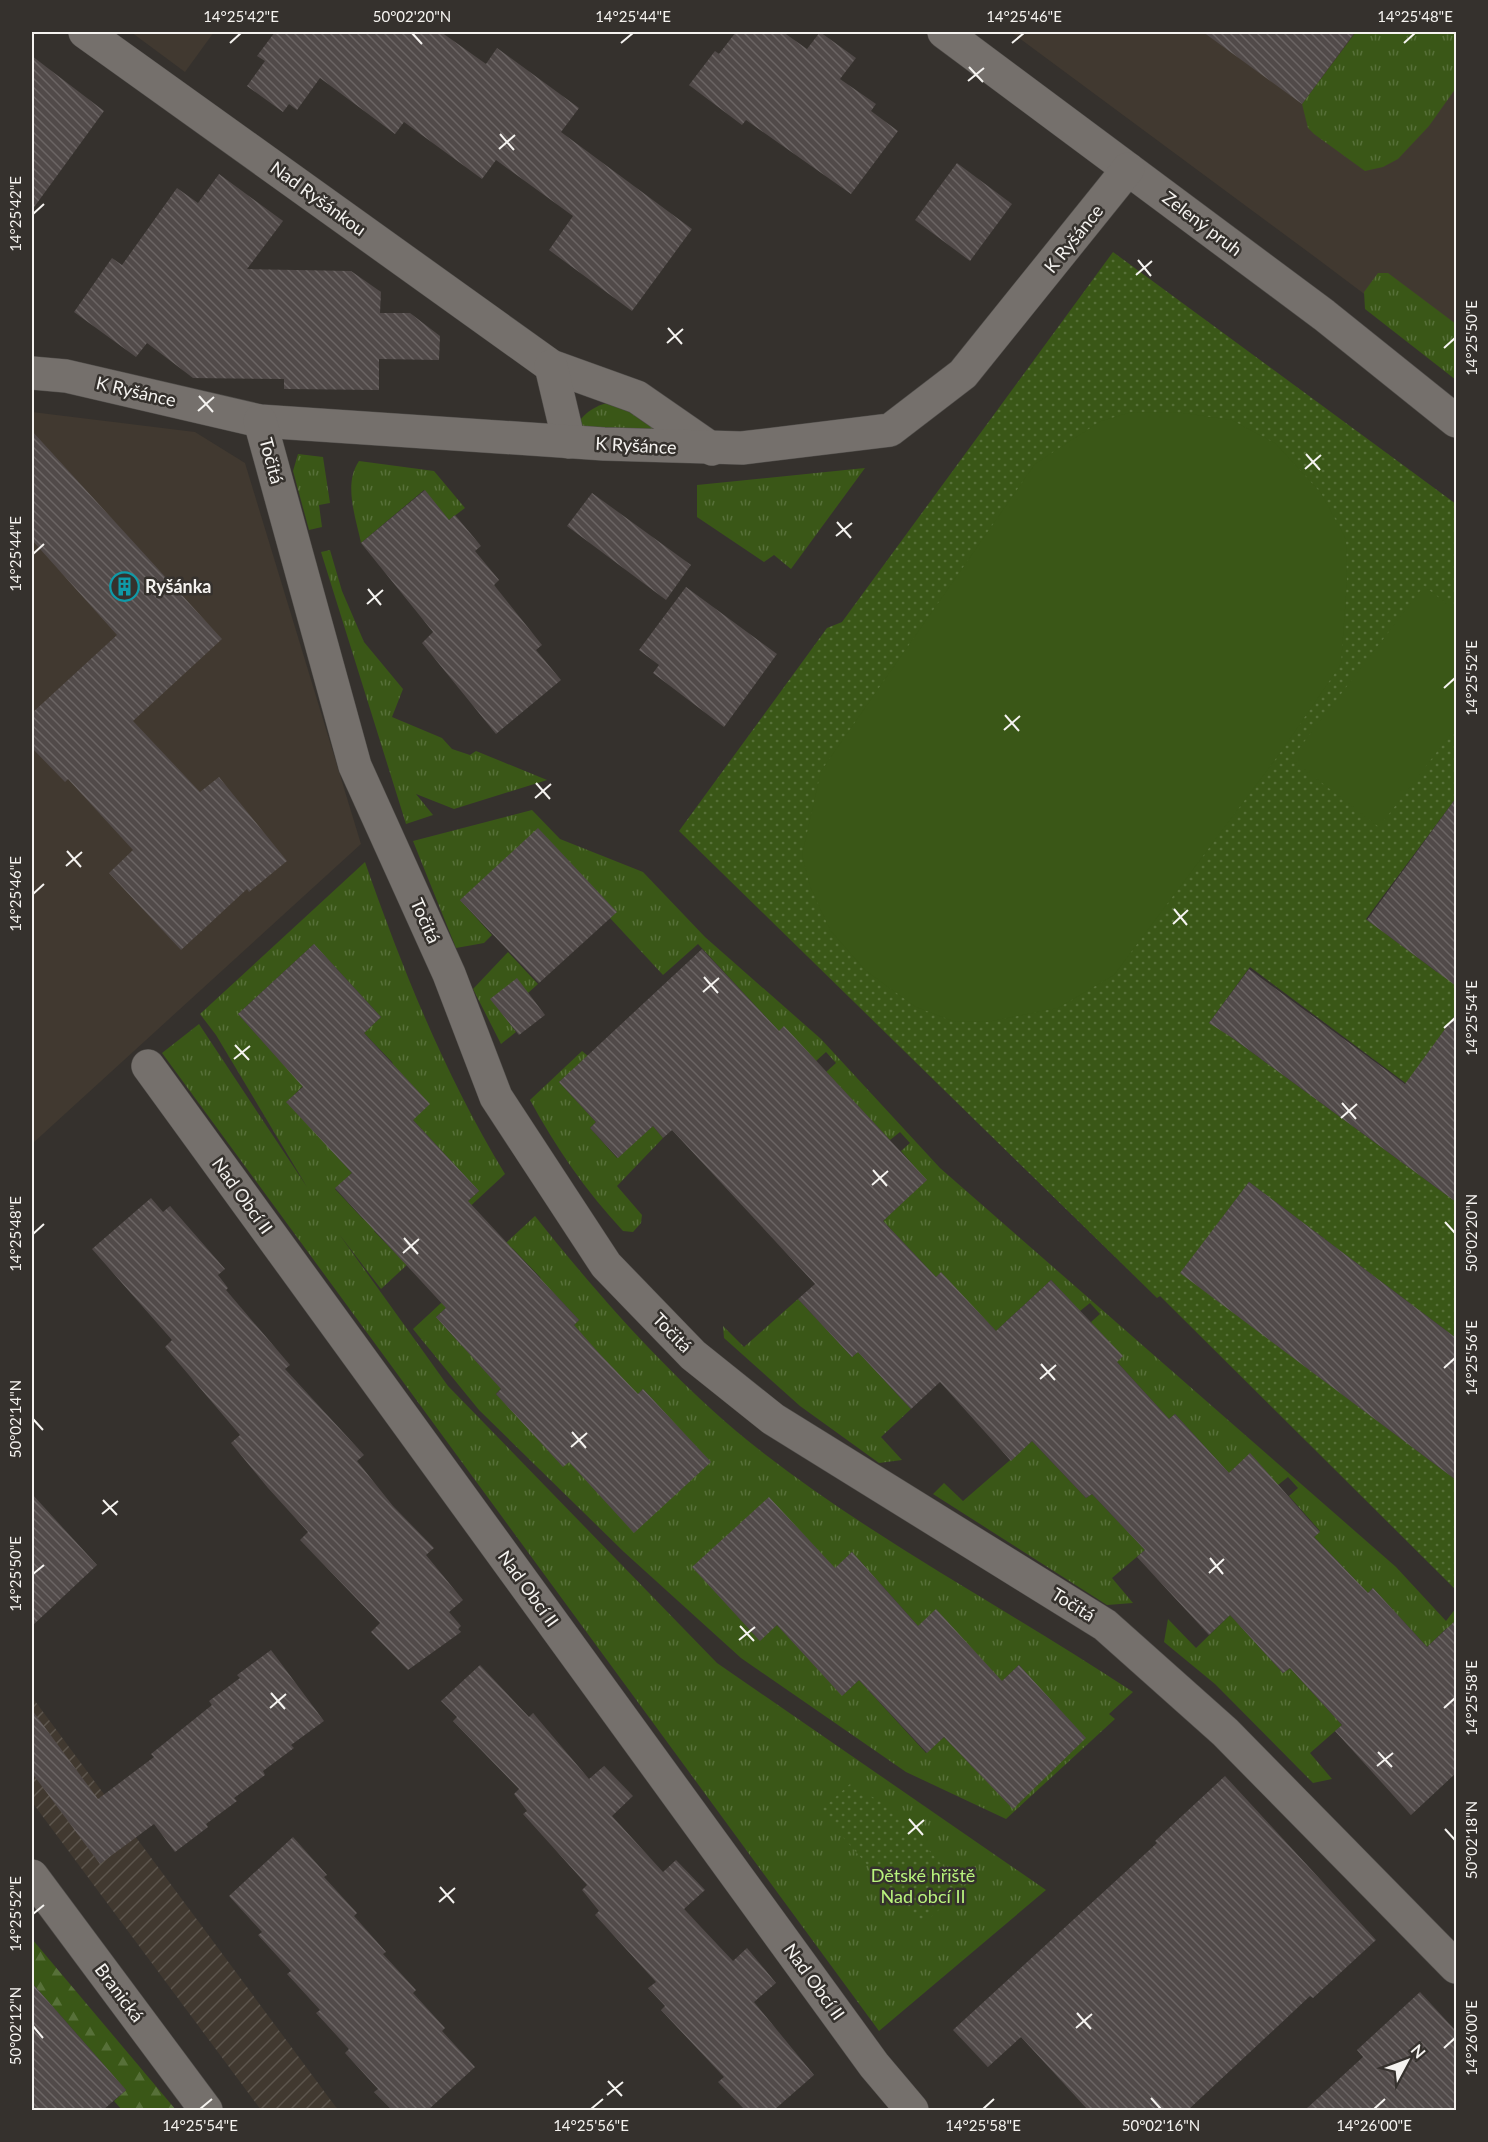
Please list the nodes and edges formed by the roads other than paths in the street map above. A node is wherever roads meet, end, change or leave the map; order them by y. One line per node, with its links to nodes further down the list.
1 (85, 32): 4 (street, Nad Ryšánkou)
2 (944, 32): 3 (street, Zelený pruh)
3 (1128, 170): 7 (street, Zelený pruh); 9 (street, K Ryšánce)
4 (551, 366): 8 (street); 9 (street, Nad Ryšánkou)
5 (32, 373): 6 (street, K Ryšánce)
6 (260, 421): 8 (street, K Ryšánce); 12 (street, Točitá)
7 (1456, 421)
8 (569, 442): 9 (street, K Ryšánce)
9 (712, 449)
10 (147, 1066): 14 (street, Nad Obcí II)
11 (32, 1876): 13 (street, Branická)
12 (1456, 1967)
13 (206, 2110)
14 (912, 2110)

